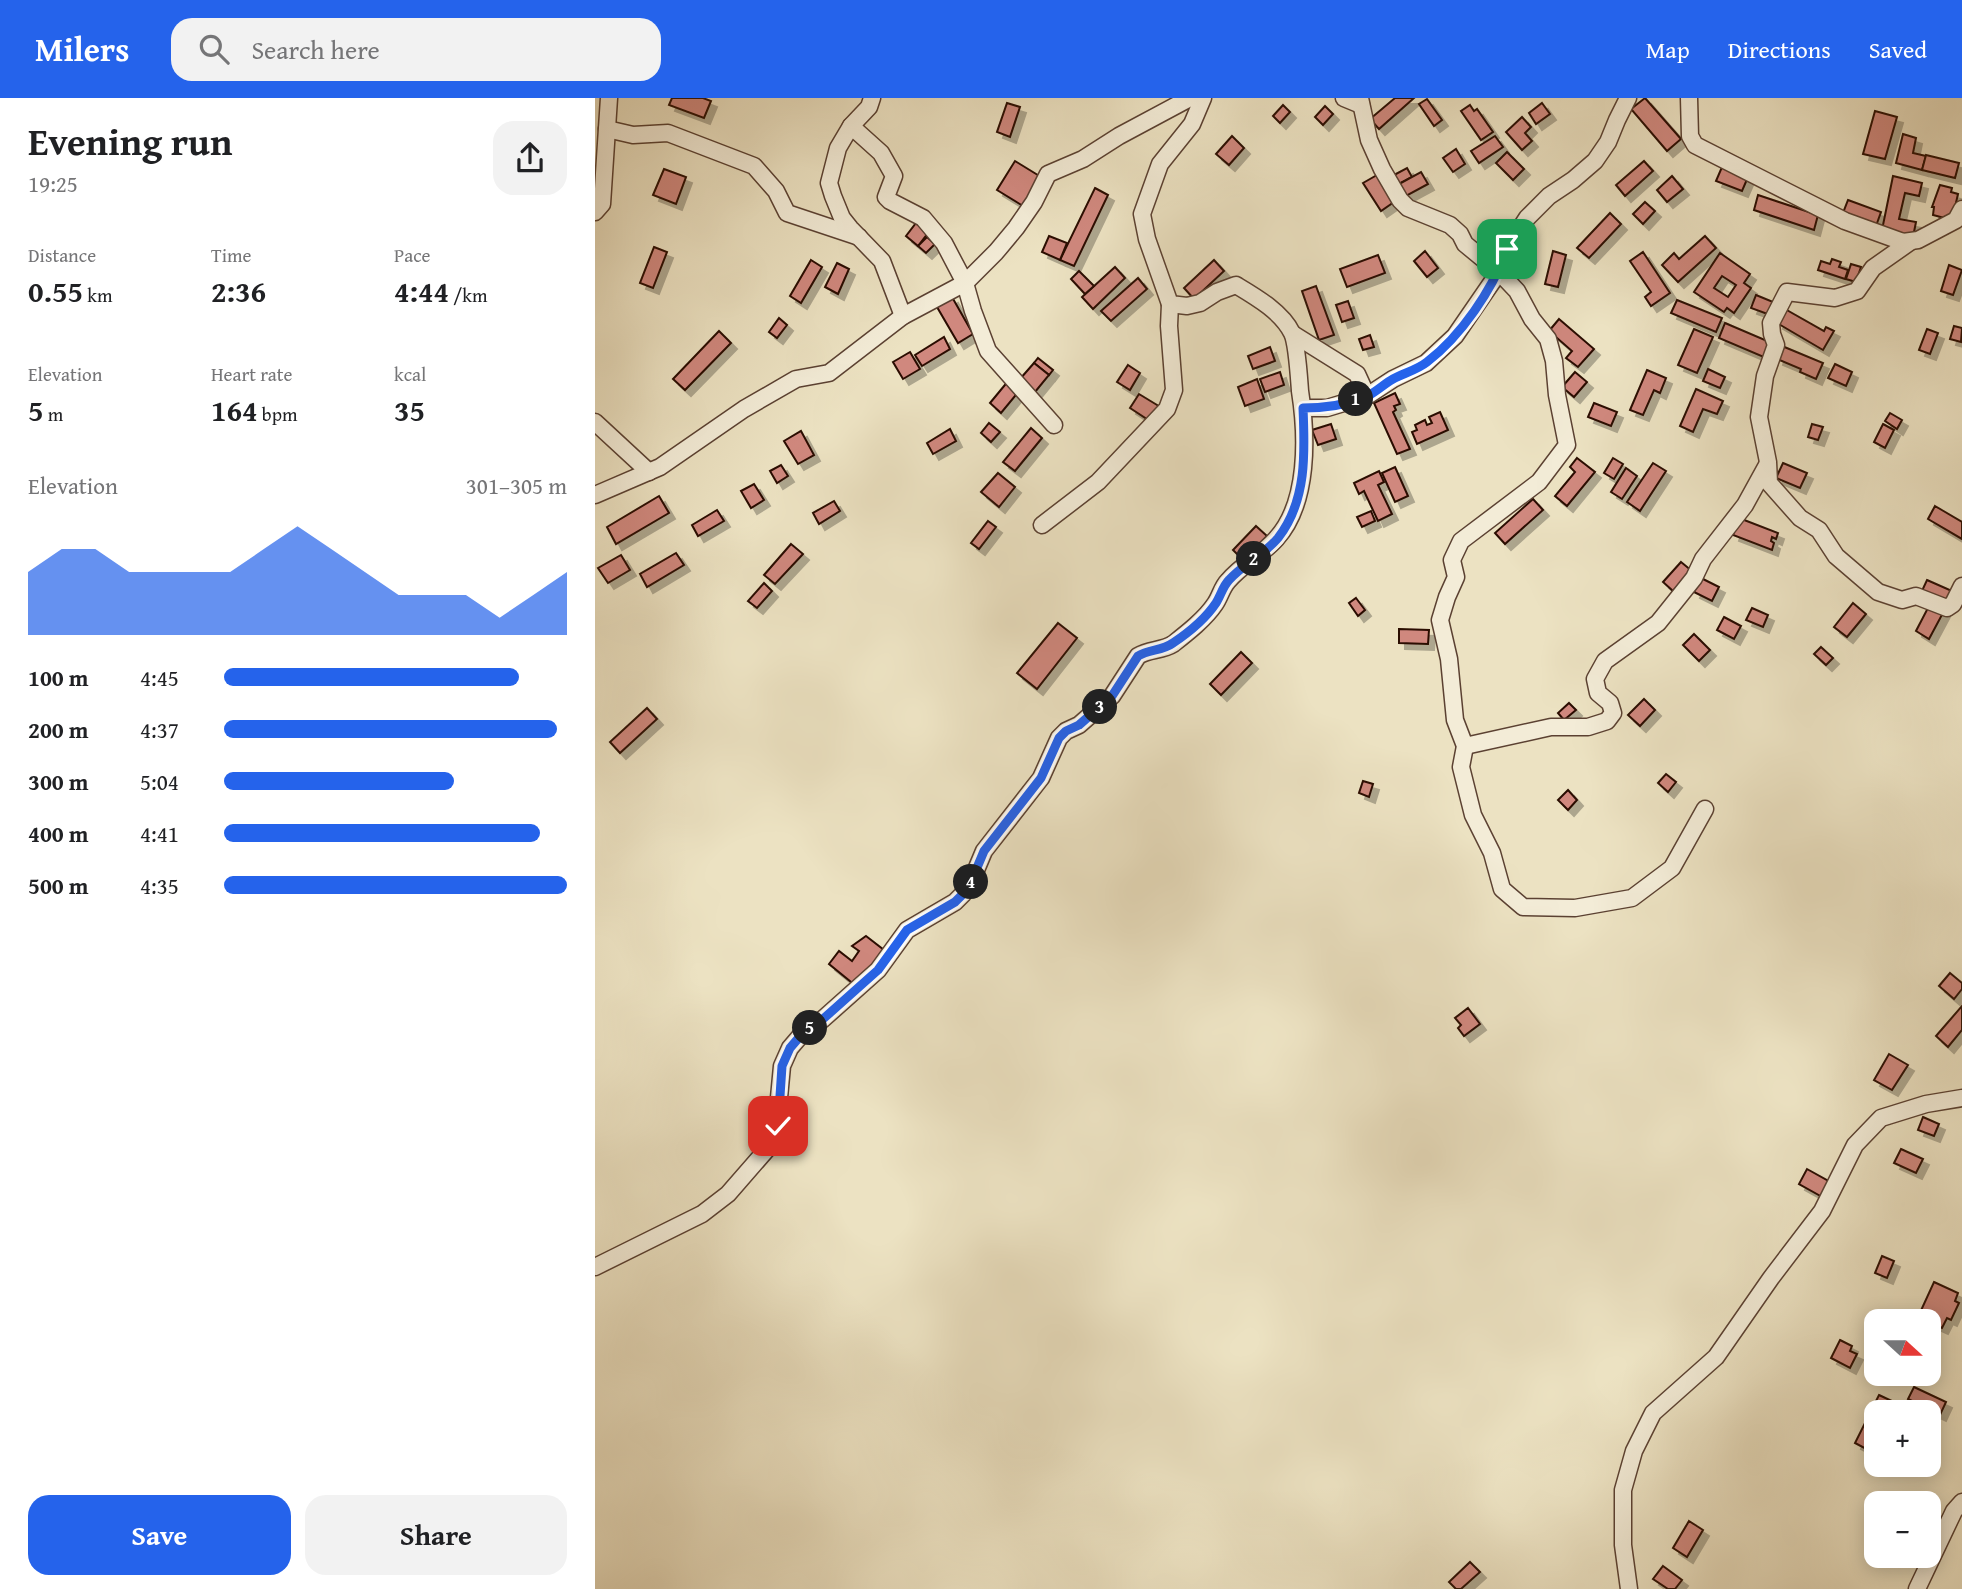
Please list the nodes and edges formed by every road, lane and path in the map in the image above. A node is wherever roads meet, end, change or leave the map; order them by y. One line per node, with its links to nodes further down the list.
1 (609, 98): 10 (street)
2 (872, 98): 9 (street)
3 (1190, 98): 16 (street)
4 (1203, 98): 17 (street)
5 (1344, 98): 8 (street)
6 (1628, 98): 15 (street)
7 (1689, 98): 14 (street)
8 (1361, 102): 15 (street)
9 (851, 126): 13 (street); 16 (street)
10 (607, 129): 12 (street); 13 (street)
11 (1962, 209): 14 (street)
12 (595, 212)
13 (859, 237): 18 (street)
14 (1910, 242): 24 (street)
15 (1499, 272): 20 (street); 29 (street)
16 (965, 283): 18 (street); 23 (street)
17 (1170, 304): 19 (street); 27 (street)
18 (903, 316): 25 (street)
19 (1293, 334): 20 (street); 21 (street)
20 (1367, 396): 21 (street)
21 (1303, 408): 32 (street)
22 (595, 422): 25 (street)
23 (1055, 425)
24 (1768, 462): 28 (street); 29 (street)
25 (649, 472): 26 (street)
26 (595, 495)
27 (1042, 524)
28 (1962, 586)
29 (1465, 746): 30 (street)
30 (1705, 809)
31 (1962, 1098): 34 (street)
32 (595, 1267)
33 (1962, 1502): 35 (street)
34 (1629, 1589)
35 (1917, 1589)

